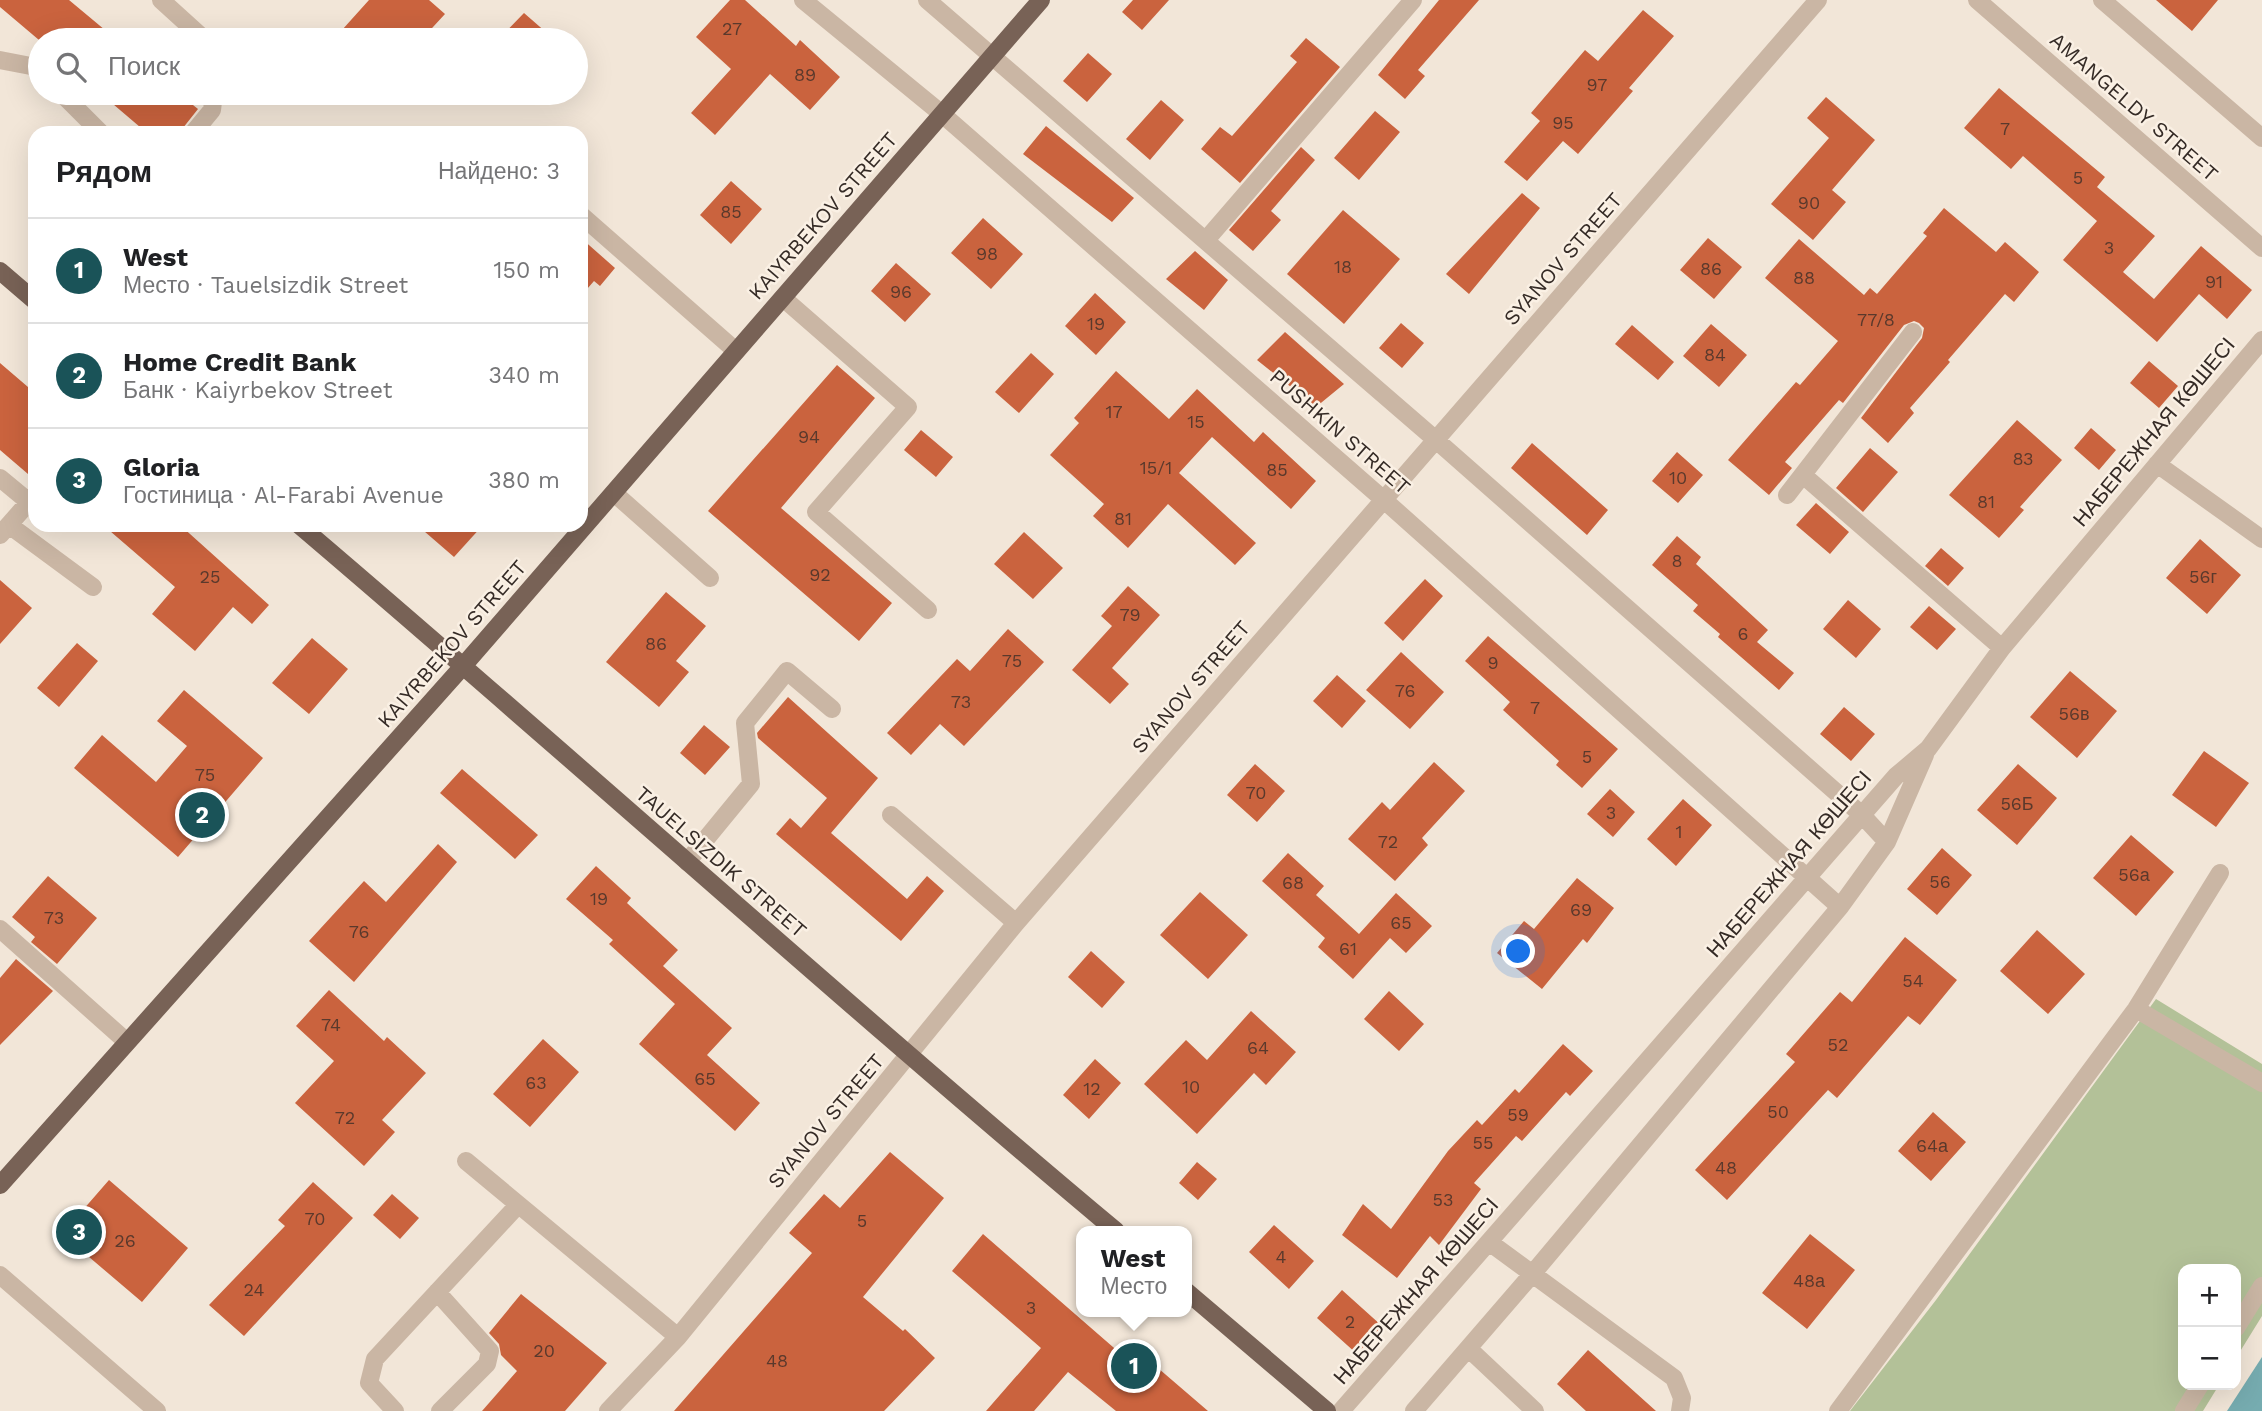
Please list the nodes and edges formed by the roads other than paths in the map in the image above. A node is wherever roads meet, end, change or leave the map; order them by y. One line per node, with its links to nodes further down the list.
1 (161, 0): 9 (street)
2 (803, 0): 15 (street, PUSHKIN STREET)
3 (927, 0): 10 (street)
4 (1041, 0): 10 (main road, KAIYRBEKOV STREET)
5 (1413, 0): 20 (street)
6 (1818, 0): 28 (street, SYANOV STREET)
7 (1977, 0): 21 (street, AMANGELDY STREET)
8 (2102, 0): 18 (street)
9 (192, 28)
10 (992, 56): 15 (main road, KAIYRBEKOV STREET); 20 (street)
11 (0, 60): 12 (street)
12 (28, 65)
13 (73, 105): 16 (street)
14 (213, 105): 17 (street)
15 (942, 114): 24 (main road, KAIYRBEKOV STREET); 35 (street, PUSHKIN STREET)
16 (94, 126)
17 (199, 126)
18 (2262, 138)
19 (588, 221): 27 (street)
20 (1206, 240): 28 (street)
21 (2262, 248)
22 (0, 271): 23 (main road)
23 (28, 295)
24 (783, 298): 27 (main road, KAIYRBEKOV STREET); 44 (street)
25 (1913, 332): 30 (street)
26 (2262, 341): 29 (street, НАБЕРЕЖНАЯ КӨШЕСІ)
27 (736, 351): 32 (main road, KAIYRBEKOV STREET)
28 (1436, 440): 35 (street, SYANOV STREET); 50 (street)
29 (2157, 464): 41 (street); 45 (street, НАБЕРЕЖНАЯ КӨШЕСІ)
30 (1803, 475): 33 (street); 45 (street)
31 (0, 478): 34 (street)
32 (614, 493): 37 (main road, KAIYRBEKOV STREET); 42 (street)
33 (1787, 495)
34 (28, 496)
35 (1384, 499): 54 (street, PUSHKIN STREET); 56 (street, SYANOV STREET)
36 (28, 504): 38 (street)
37 (588, 523)
38 (5, 530): 43 (street)
39 (307, 532): 46 (main road, TAUELSІZDІK STREET)
40 (580, 532): 46 (main road, KAIYRBEKOV STREET)
41 (2262, 539)
42 (710, 578)
43 (93, 587)
44 (928, 610)
45 (2002, 648): 48 (street, НАБЕРЕЖНАЯ КӨШЕСІ)
46 (464, 665): 52 (main road, TAUELSІZDІK STREET); 59 (main road, KAIYRBEKOV STREET)
47 (832, 709): 52 (street)
48 (1928, 749): 50 (street, НАБЕРЕЖНАЯ КӨШЕСІ); 51 (street)
49 (891, 816): 56 (street)
50 (1862, 816): 51 (street); 54 (street, НАБЕРЕЖНАЯ КӨШЕСІ)
51 (1887, 842): 55 (street)
52 (687, 862): 60 (main road, TAUELSІZDІK STREET)
53 (2220, 873): 58 (street)
54 (1807, 878): 55 (street, PUSHKIN STREET); 66 (street, НАБЕРЕЖНАЯ КӨШЕСІ)
55 (1840, 907): 67 (street)
56 (1016, 923): 60 (street, SYANOV STREET)
57 (0, 929): 59 (street)
58 (2136, 1009): 61 (street); 85 (street)
59 (127, 1042): 63 (main road, KAIYRBEKOV STREET)
60 (908, 1057): 65 (main road, TAUELSІZDІK STREET); 73 (street, SYANOV STREET)
61 (2262, 1083)
62 (466, 1161): 64 (street)
63 (0, 1185)
64 (519, 1205): 70 (street); 73 (street)
65 (1110, 1226)
66 (1489, 1241): 67 (street); 81 (street, НАБЕРЕЖНАЯ КӨШЕСІ)
67 (1534, 1272): 74 (street); 84 (street)
68 (0, 1275): 76 (street)
69 (2262, 1286): 72 (street)
70 (438, 1292): 77 (street); 78 (street)
71 (1192, 1296): 80 (main road)
72 (2237, 1327)
73 (678, 1337): 79 (street, SYANOV STREET)
74 (1469, 1349): 82 (street); 83 (street)
75 (2197, 1390): 86 (street)
76 (157, 1411)
77 (395, 1411)
78 (440, 1411)
79 (608, 1411)
80 (1327, 1411)
81 (1341, 1411)
82 (1414, 1411)
83 (1535, 1411)
84 (1680, 1411)
85 (1838, 1411)
86 (2184, 1411)

